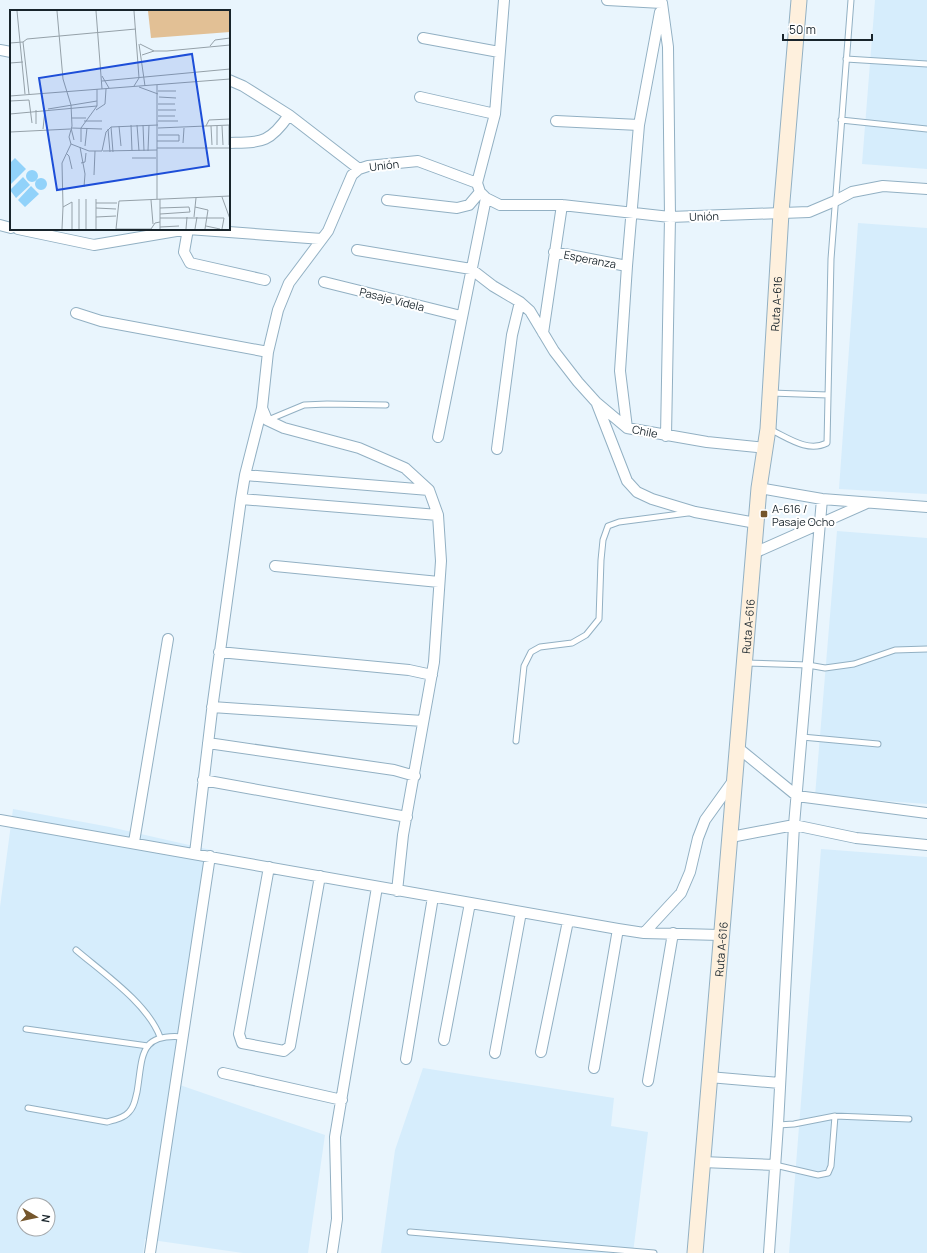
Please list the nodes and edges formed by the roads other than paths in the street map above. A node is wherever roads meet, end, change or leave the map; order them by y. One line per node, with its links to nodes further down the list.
1 (504, 0): 9 (street)
2 (607, 0): 5 (street)
3 (799, 0): 27 (main road, Ruta A-616)
4 (851, 0): 10 (lane)
5 (662, 2): 18 (street); 29 (street)
6 (423, 38): 9 (street)
7 (0, 50): 8 (street)
8 (10, 52)
9 (498, 52): 14 (street)
10 (846, 59): 11 (lane); 16 (lane)
11 (927, 64)
12 (230, 80): 15 (street)
13 (420, 97): 14 (street)
14 (496, 114): 23 (street)
15 (289, 116): 20 (street); 21 (street)
16 (841, 120): 19 (lane); 25 (lane)
17 (556, 121): 18 (street)
18 (639, 125): 28 (street)
19 (927, 129)
20 (230, 142)
21 (359, 169): 23 (street, Unión); 34 (street, Unión)
22 (927, 189): 25 (street, Unión)
23 (481, 191): 24 (street); 26 (street, Unión); 38 (street)
24 (387, 200)
25 (835, 201): 27 (street, Unión); 47 (lane)
26 (562, 205): 28 (street, Unión); 36 (street)
27 (781, 213): 29 (street, Unión); 46 (main road, Ruta A-616)
28 (632, 214): 29 (street, Unión); 37 (street)
29 (670, 217): 54 (street)
30 (0, 225): 31 (street)
31 (10, 228)
32 (23, 230): 33 (street)
33 (188, 230): 34 (street); 39 (street)
34 (322, 239): 45 (street, Unión)
35 (357, 250): 38 (street)
36 (554, 252): 37 (street, Esperanza); 44 (street)
37 (626, 266): 52 (street)
38 (471, 269): 41 (street, Chile); 43 (street)
39 (265, 280)
40 (324, 282): 43 (street, Pasaje Videla)
41 (520, 302): 44 (street, Chile); 57 (street)
42 (76, 313): 45 (street)
43 (461, 316): 55 (street)
44 (543, 333): 48 (street, Chile)
45 (268, 352): 50 (street, Unión)
46 (770, 393): 47 (lane); 53 (main road, Ruta A-616)
47 (828, 395): 53 (lane)
48 (596, 402): 52 (street, Chile); 65 (street)
49 (386, 405): 51 (lane)
50 (262, 408): 51 (street); 58 (street, Unión)
51 (267, 420): 60 (street)
52 (627, 428): 54 (street, Chile)
53 (768, 428): 56 (main road, Ruta A-616)
54 (666, 436): 56 (street, Chile)
55 (438, 437)
56 (766, 448): 59 (main road, Ruta A-616)
57 (497, 449)
58 (245, 474): 60 (street); 61 (street, Unión)
59 (759, 488): 62 (street); 67 (main road, Ruta A-616)
60 (429, 490): 66 (street)
61 (241, 499): 66 (street); 74 (street, Unión)
62 (822, 499): 63 (street); 68 (street)
63 (869, 502): 64 (street); 68 (street)
64 (927, 507)
65 (695, 512): 67 (street); 81 (lane)
66 (438, 515): 71 (street)
67 (756, 523): 69 (main road, Ruta A-616)
68 (820, 524): 69 (street); 76 (street)
69 (754, 553): 75 (main road, Ruta A-616)
70 (275, 566): 71 (street)
71 (439, 582): 77 (street)
72 (168, 639): 94 (street)
73 (927, 649): 76 (lane)
74 (219, 652): 77 (street); 78 (street, Unión)
75 (744, 663): 76 (lane); 84 (main road, Ruta A-616)
76 (808, 665): 80 (street)
77 (432, 675): 79 (street)
78 (212, 708): 79 (street); 82 (street, Unión)
79 (423, 722): 85 (street)
80 (802, 737): 83 (lane); 88 (street)
81 (516, 741)
82 (208, 743): 85 (street); 86 (street, Unión)
83 (878, 744)
84 (737, 747): 87 (main road, Ruta A-616); 88 (street)
85 (415, 776): 90 (street)
86 (203, 780): 90 (street); 96 (street, Unión)
87 (734, 780): 93 (main road, Ruta A-616); 107 (street)
88 (796, 796): 89 (street); 92 (street)
89 (927, 813)
90 (406, 818): 101 (street)
91 (0, 820): 94 (street)
92 (794, 825): 93 (street); 95 (street); 123 (street)
93 (731, 837): 109 (main road, Ruta A-616)
94 (134, 842): 96 (street)
95 (927, 845)
96 (195, 853): 97 (street)
97 (210, 856): 98 (street); 113 (street)
98 (269, 867): 99 (street); 99 (street)
99 (320, 876): 100 (street)
100 (377, 887): 101 (street); 124 (street)
101 (397, 891): 102 (street)
102 (433, 897): 103 (street); 118 (street)
103 (470, 903): 104 (street); 114 (street)
104 (521, 912): 105 (street); 117 (street)
105 (568, 921): 106 (street); 116 (street)
106 (618, 929): 107 (street); 119 (street)
107 (644, 933): 108 (street)
108 (672, 933): 109 (street); 122 (street)
109 (720, 935): 121 (main road, Ruta A-616)
110 (76, 950): 112 (lane)
111 (26, 1029): 115 (lane)
112 (160, 1037): 113 (lane); 115 (lane)
113 (183, 1037): 132 (street)
114 (444, 1040)
115 (148, 1046): 125 (lane)
116 (541, 1052)
117 (495, 1053)
118 (406, 1059)
119 (594, 1068)
120 (223, 1073): 124 (street)
121 (709, 1077): 123 (street); 129 (main road, Ruta A-616)
122 (648, 1081)
123 (780, 1083): 128 (street)
124 (342, 1100): 133 (street)
125 (28, 1108)
126 (835, 1116): 127 (lane); 128 (lane); 130 (lane)
127 (909, 1119)
128 (778, 1124): 130 (street)
129 (702, 1162): 130 (street); 135 (main road, Ruta A-616)
130 (775, 1165): 136 (street)
131 (410, 1232): 134 (lane)
132 (150, 1253)
133 (332, 1253)
134 (654, 1253)
135 (694, 1253)
136 (769, 1253)

